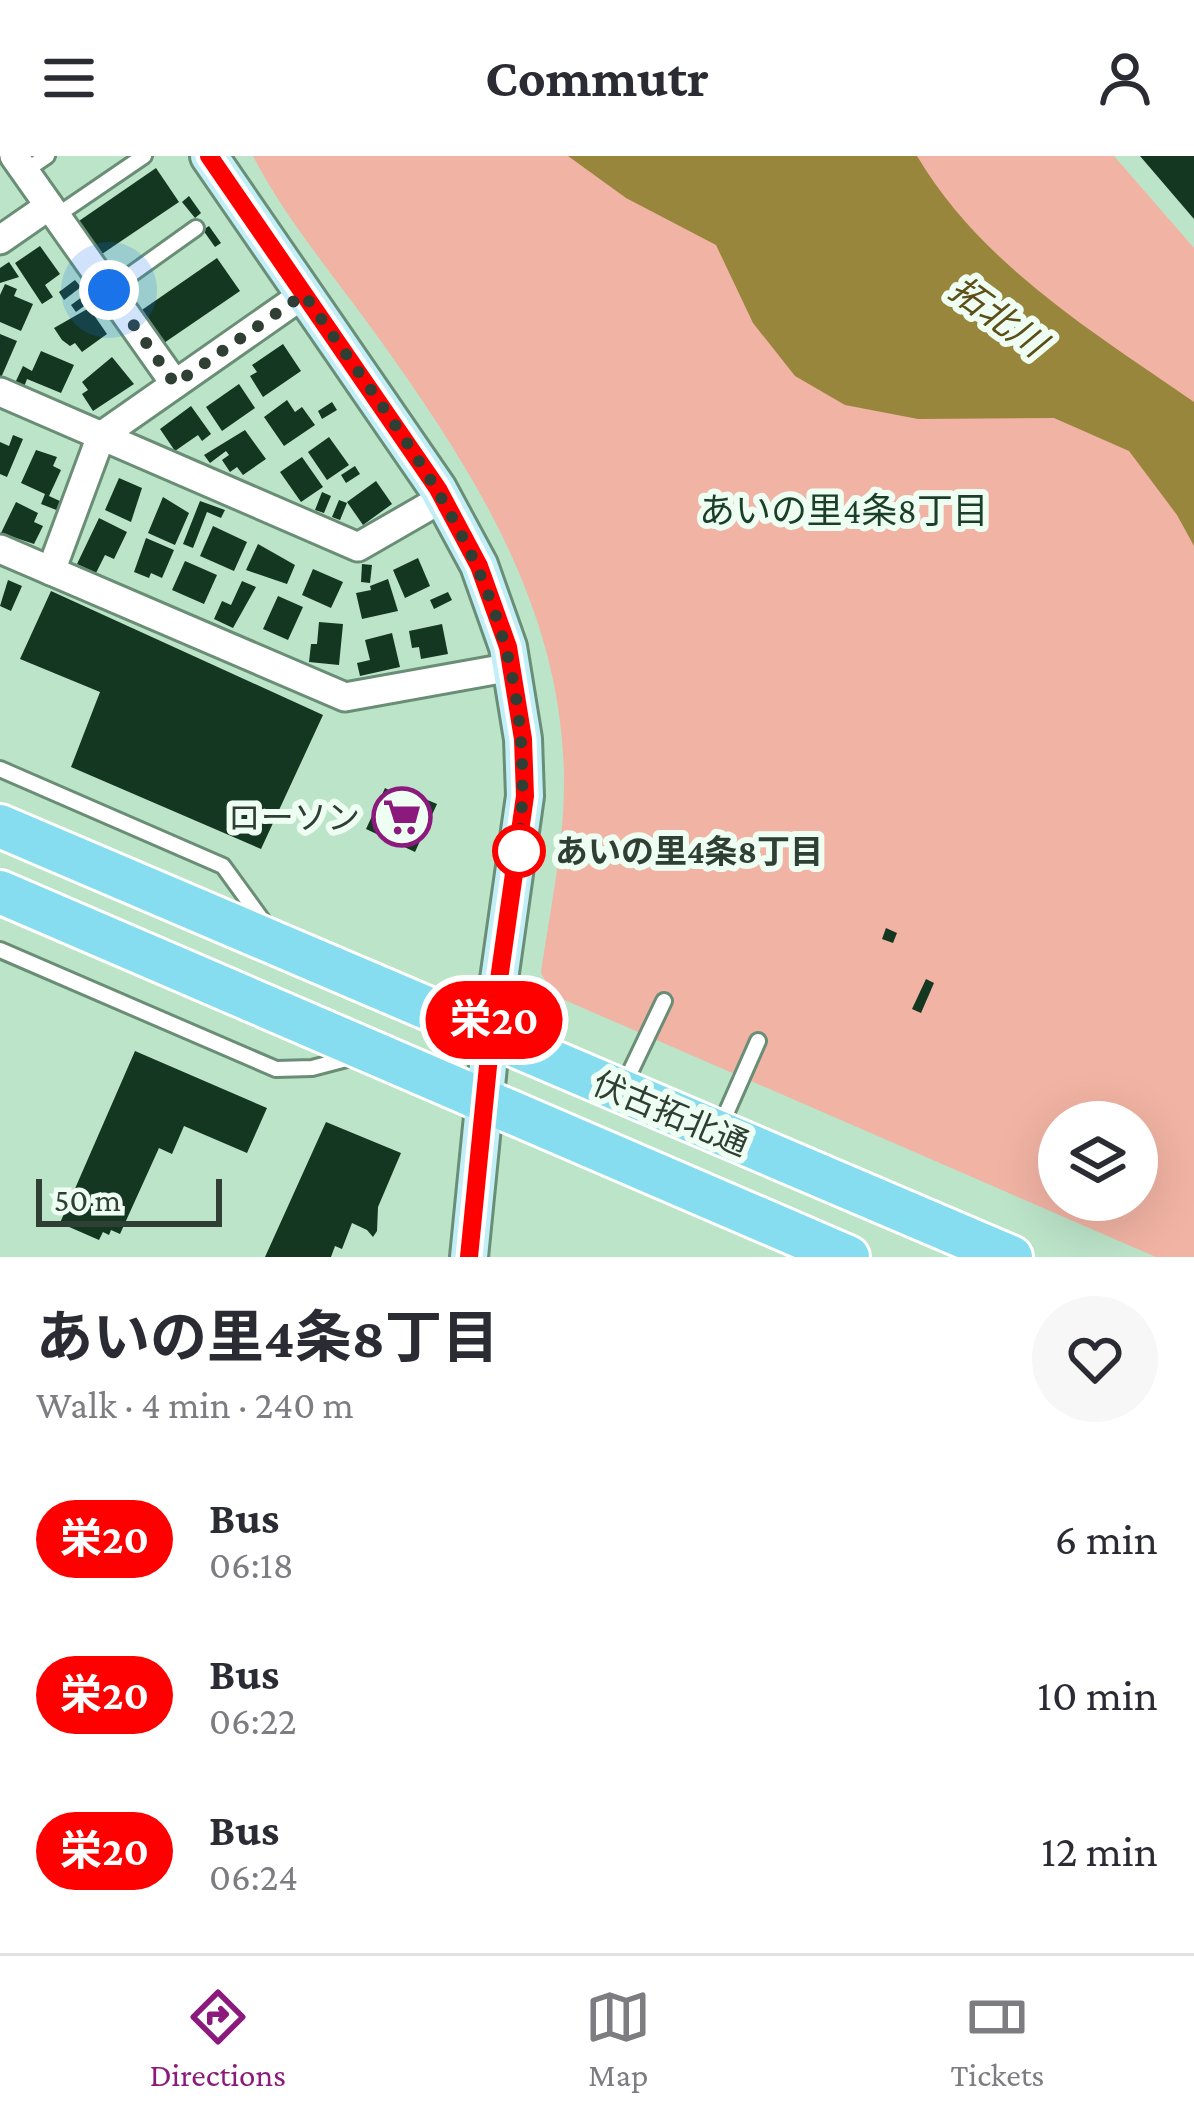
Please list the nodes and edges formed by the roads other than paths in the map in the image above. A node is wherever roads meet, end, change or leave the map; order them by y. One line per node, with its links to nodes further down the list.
1 (144, 156): 4 (lane)
2 (209, 156): 8 (street)
3 (28, 161): 4 (street)
4 (53, 211): 6 (street); 7 (street)
5 (196, 228): 7 (lane)
6 (0, 240)
7 (109, 290): 9 (street)
8 (304, 294): 9 (street); 12 (street)
9 (175, 384): 11 (street)
10 (0, 392): 11 (street)
11 (101, 436): 12 (street); 14 (street)
12 (442, 498): 15 (street)
13 (0, 549): 14 (street)
14 (51, 571): 15 (street)
15 (512, 667): 22 (street)
16 (0, 769): 19 (lane)
17 (0, 826): 19 (main road, 伏古拓北通)
18 (0, 892): 24 (main road, 伏古拓北通)
19 (282, 946): 22 (main road, 伏古拓北通)
20 (0, 950): 24 (lane)
21 (664, 1001): 25 (lane)
22 (491, 1036): 25 (main road, 伏古拓北通); 26 (street)
23 (758, 1042): 27 (lane)
24 (370, 1053): 26 (main road, 伏古拓北通)
25 (621, 1091): 27 (main road, 伏古拓北通)
26 (487, 1104): 28 (street); 29 (main road, 伏古拓北通)
27 (718, 1132): 30 (main road, 伏古拓北通)
28 (470, 1257)
29 (848, 1257)
30 (1011, 1257)

